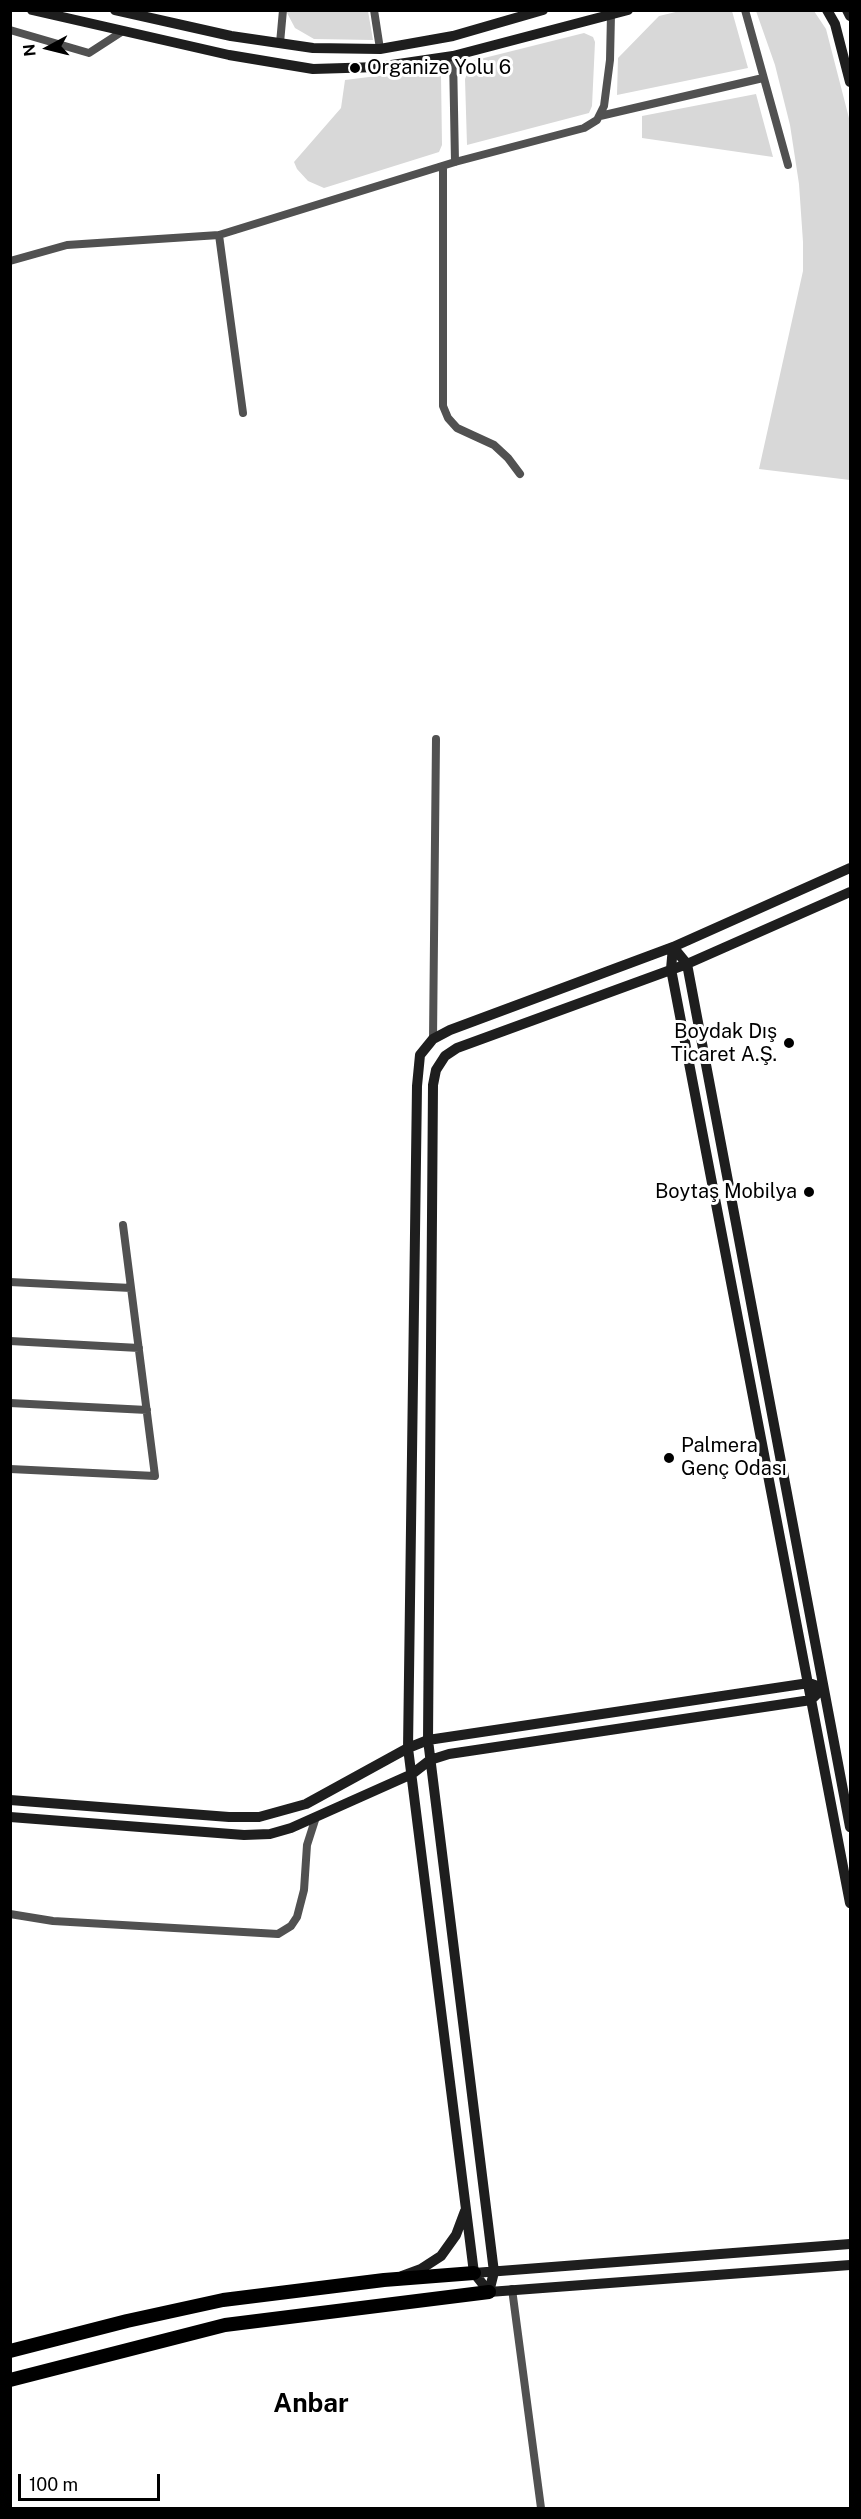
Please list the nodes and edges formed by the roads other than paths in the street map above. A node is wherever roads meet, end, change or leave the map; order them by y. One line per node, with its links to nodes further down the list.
1 (32, 10): 13 (street)
2 (115, 10): 14 (street)
3 (283, 10): 14 (street)
4 (374, 10): 15 (street)
5 (543, 10): 15 (street)
6 (628, 10): 10 (street)
7 (744, 10): 17 (street)
8 (827, 10): 18 (street)
9 (848, 10): 11 (street)
10 (611, 14): 16 (street); 19 (street)
11 (850, 16)
12 (10, 30): 13 (street)
13 (123, 31): 16 (street)
14 (280, 43): 15 (street)
15 (380, 49)
16 (453, 56): 20 (street)
17 (763, 78): 19 (street); 21 (street)
18 (850, 82)
19 (600, 116): 20 (street)
20 (455, 162): 22 (street)
21 (788, 165)
22 (443, 166): 23 (street); 26 (street)
23 (219, 235): 24 (street); 25 (street)
24 (10, 261)
25 (243, 413)
26 (520, 474)
27 (436, 739): 33 (street)
28 (850, 868): 30 (street)
29 (850, 892): 31 (street)
30 (673, 947): 31 (street); 32 (street); 33 (street)
31 (687, 964): 32 (street); 43 (street)
32 (671, 969): 42 (street); 45 (street)
33 (433, 1038): 46 (street)
34 (123, 1225): 36 (street)
35 (10, 1282): 36 (street)
36 (131, 1288): 38 (street)
37 (10, 1341): 38 (street)
38 (139, 1348): 40 (street)
39 (10, 1403): 40 (street)
40 (147, 1410): 41 (street)
41 (10, 1469)
42 (808, 1683): 43 (street); 44 (street); 45 (street)
43 (823, 1688): 44 (street); 52 (street)
44 (811, 1700): 47 (street); 53 (street)
45 (428, 1740): 46 (street); 47 (street)
46 (408, 1748): 48 (street); 49 (street)
47 (430, 1760): 48 (street); 58 (street)
48 (412, 1774): 51 (street); 55 (street)
49 (10, 1800)
50 (10, 1817): 51 (street)
51 (316, 1817): 54 (street)
52 (850, 1827)
53 (850, 1903)
54 (10, 1914)
55 (466, 2207): 59 (street); 60 (street)
56 (850, 2244): 58 (street)
57 (850, 2265): 61 (street)
58 (494, 2272): 59 (street); 62 (street)
59 (474, 2273): 60 (highway); 62 (street)
60 (384, 2280): 63 (highway)
61 (512, 2289): 62 (street); 65 (street)
62 (489, 2292): 64 (highway)
63 (10, 2351)
64 (10, 2380)
65 (541, 2508)

